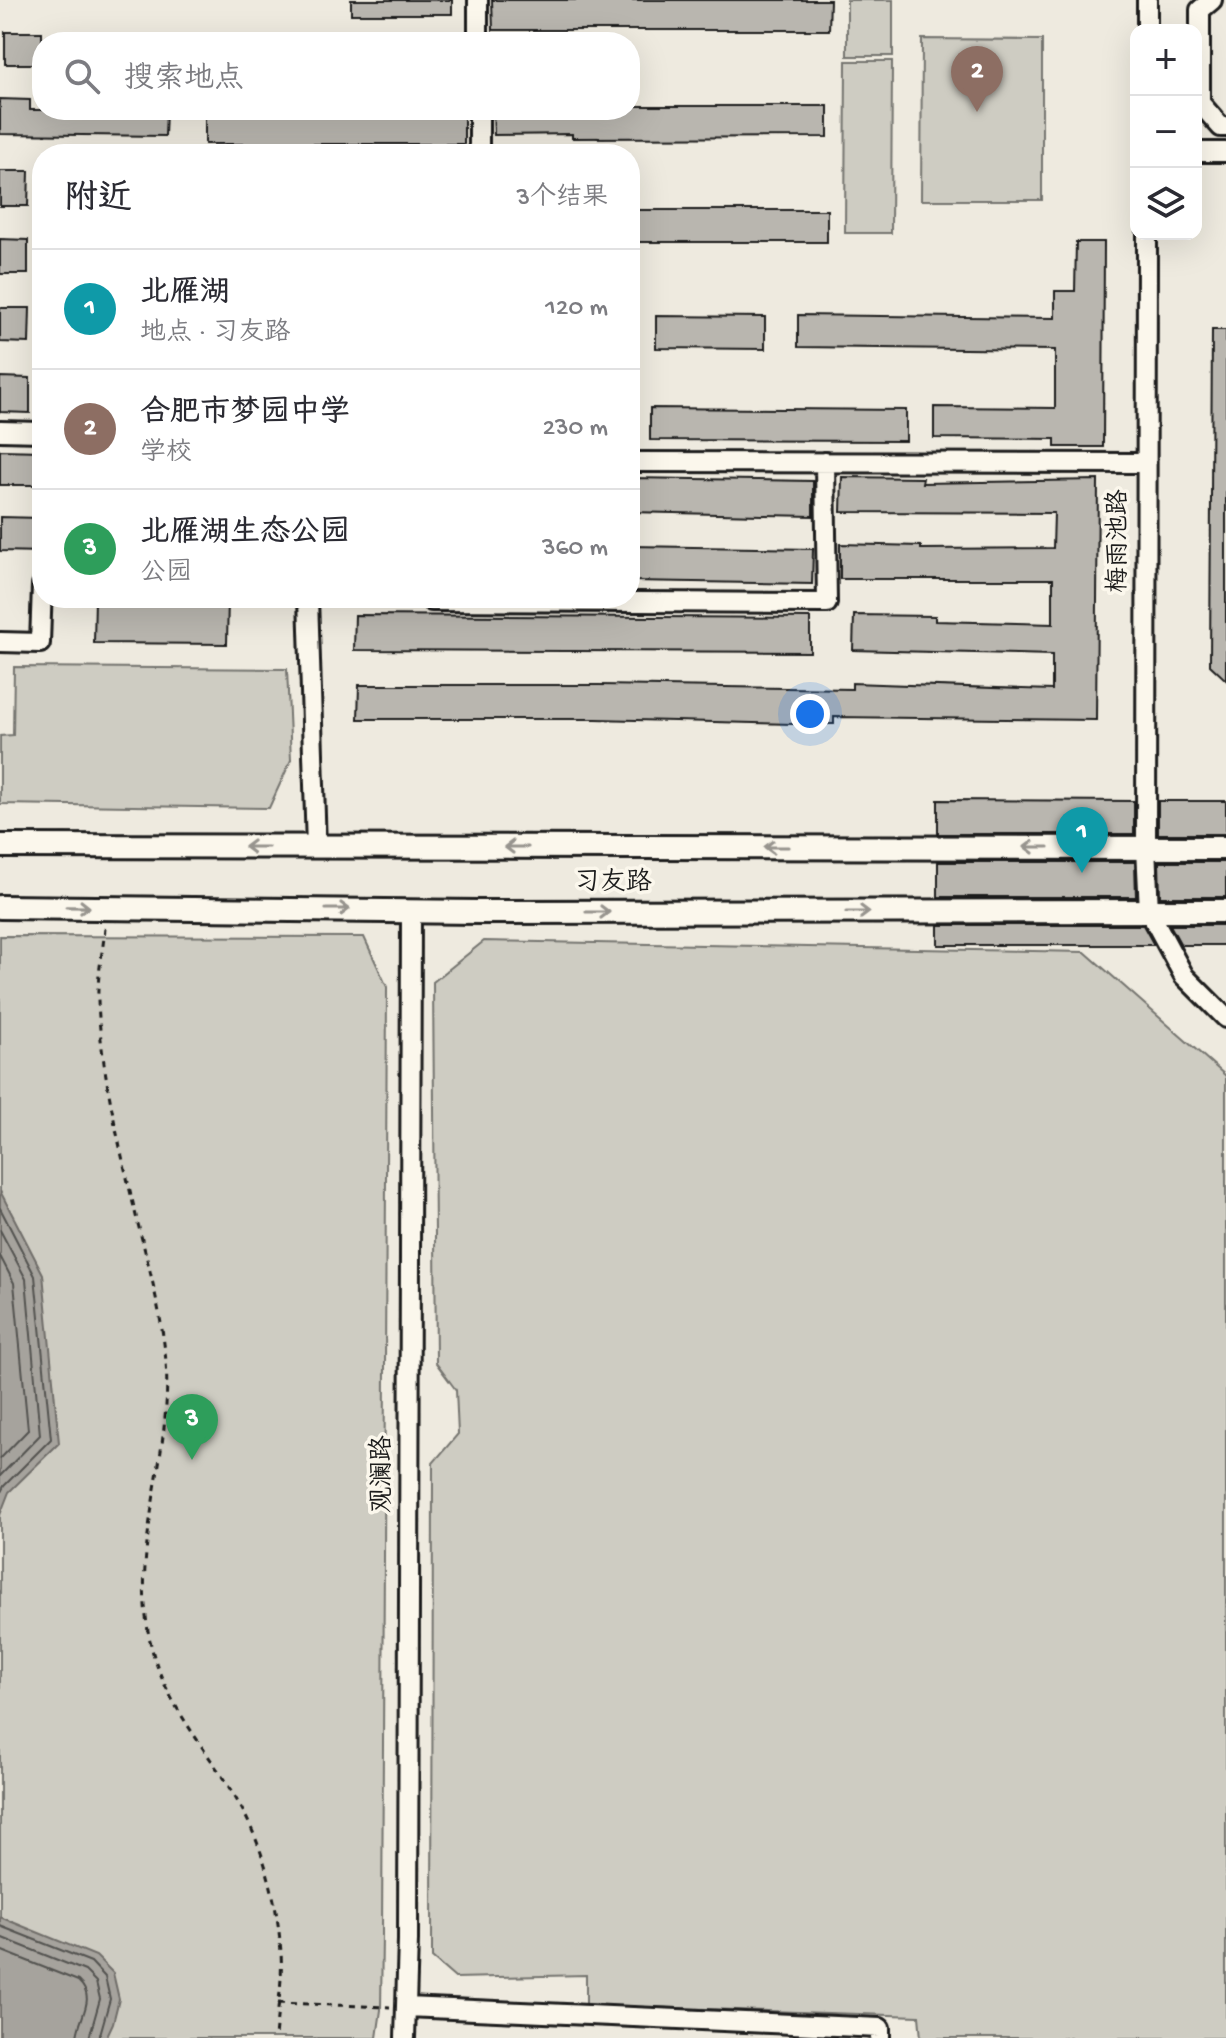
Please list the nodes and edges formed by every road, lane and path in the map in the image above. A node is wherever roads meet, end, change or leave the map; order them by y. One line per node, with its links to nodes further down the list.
1 (478, 0): 5 (street)
2 (1147, 0): 4 (street)
3 (1212, 0): 7 (street)
4 (1147, 24)
5 (478, 32)
6 (479, 120): 8 (street)
7 (1226, 127)
8 (479, 144)
9 (1202, 152): 10 (street)
10 (1226, 152)
11 (1147, 240): 16 (street, 梅雨池路)
12 (0, 431): 13 (street)
13 (32, 432)
14 (640, 462): 15 (street)
15 (825, 462): 16 (street); 17 (street)
16 (1146, 463): 23 (street, 梅雨池路)
17 (640, 602)
18 (41, 608): 20 (street)
19 (308, 608): 22 (street)
20 (0, 642)
21 (0, 846): 22 (main road, 习友路, one-way to 21)
22 (316, 847): 23 (main road, 习友路, one-way to 22)
23 (1146, 848): 24 (main road, 习友路); 28 (street, 梅雨池路)
24 (1226, 848)
25 (0, 907): 26 (main road, 习友路, one-way to 26)
26 (107, 908): 27 (main road, 习友路, one-way to 27); 31 (path)
27 (411, 910): 28 (main road, 习友路, one-way to 28); 32 (street, 观澜路)
28 (1149, 911): 29 (main road, 习友路); 30 (street)
29 (1226, 911)
30 (1226, 1018)
31 (278, 2003): 32 (path); 33 (path)
32 (407, 2007): 34 (street, 观澜路); 35 (street)
33 (275, 2038)
34 (405, 2038)
35 (880, 2038)

